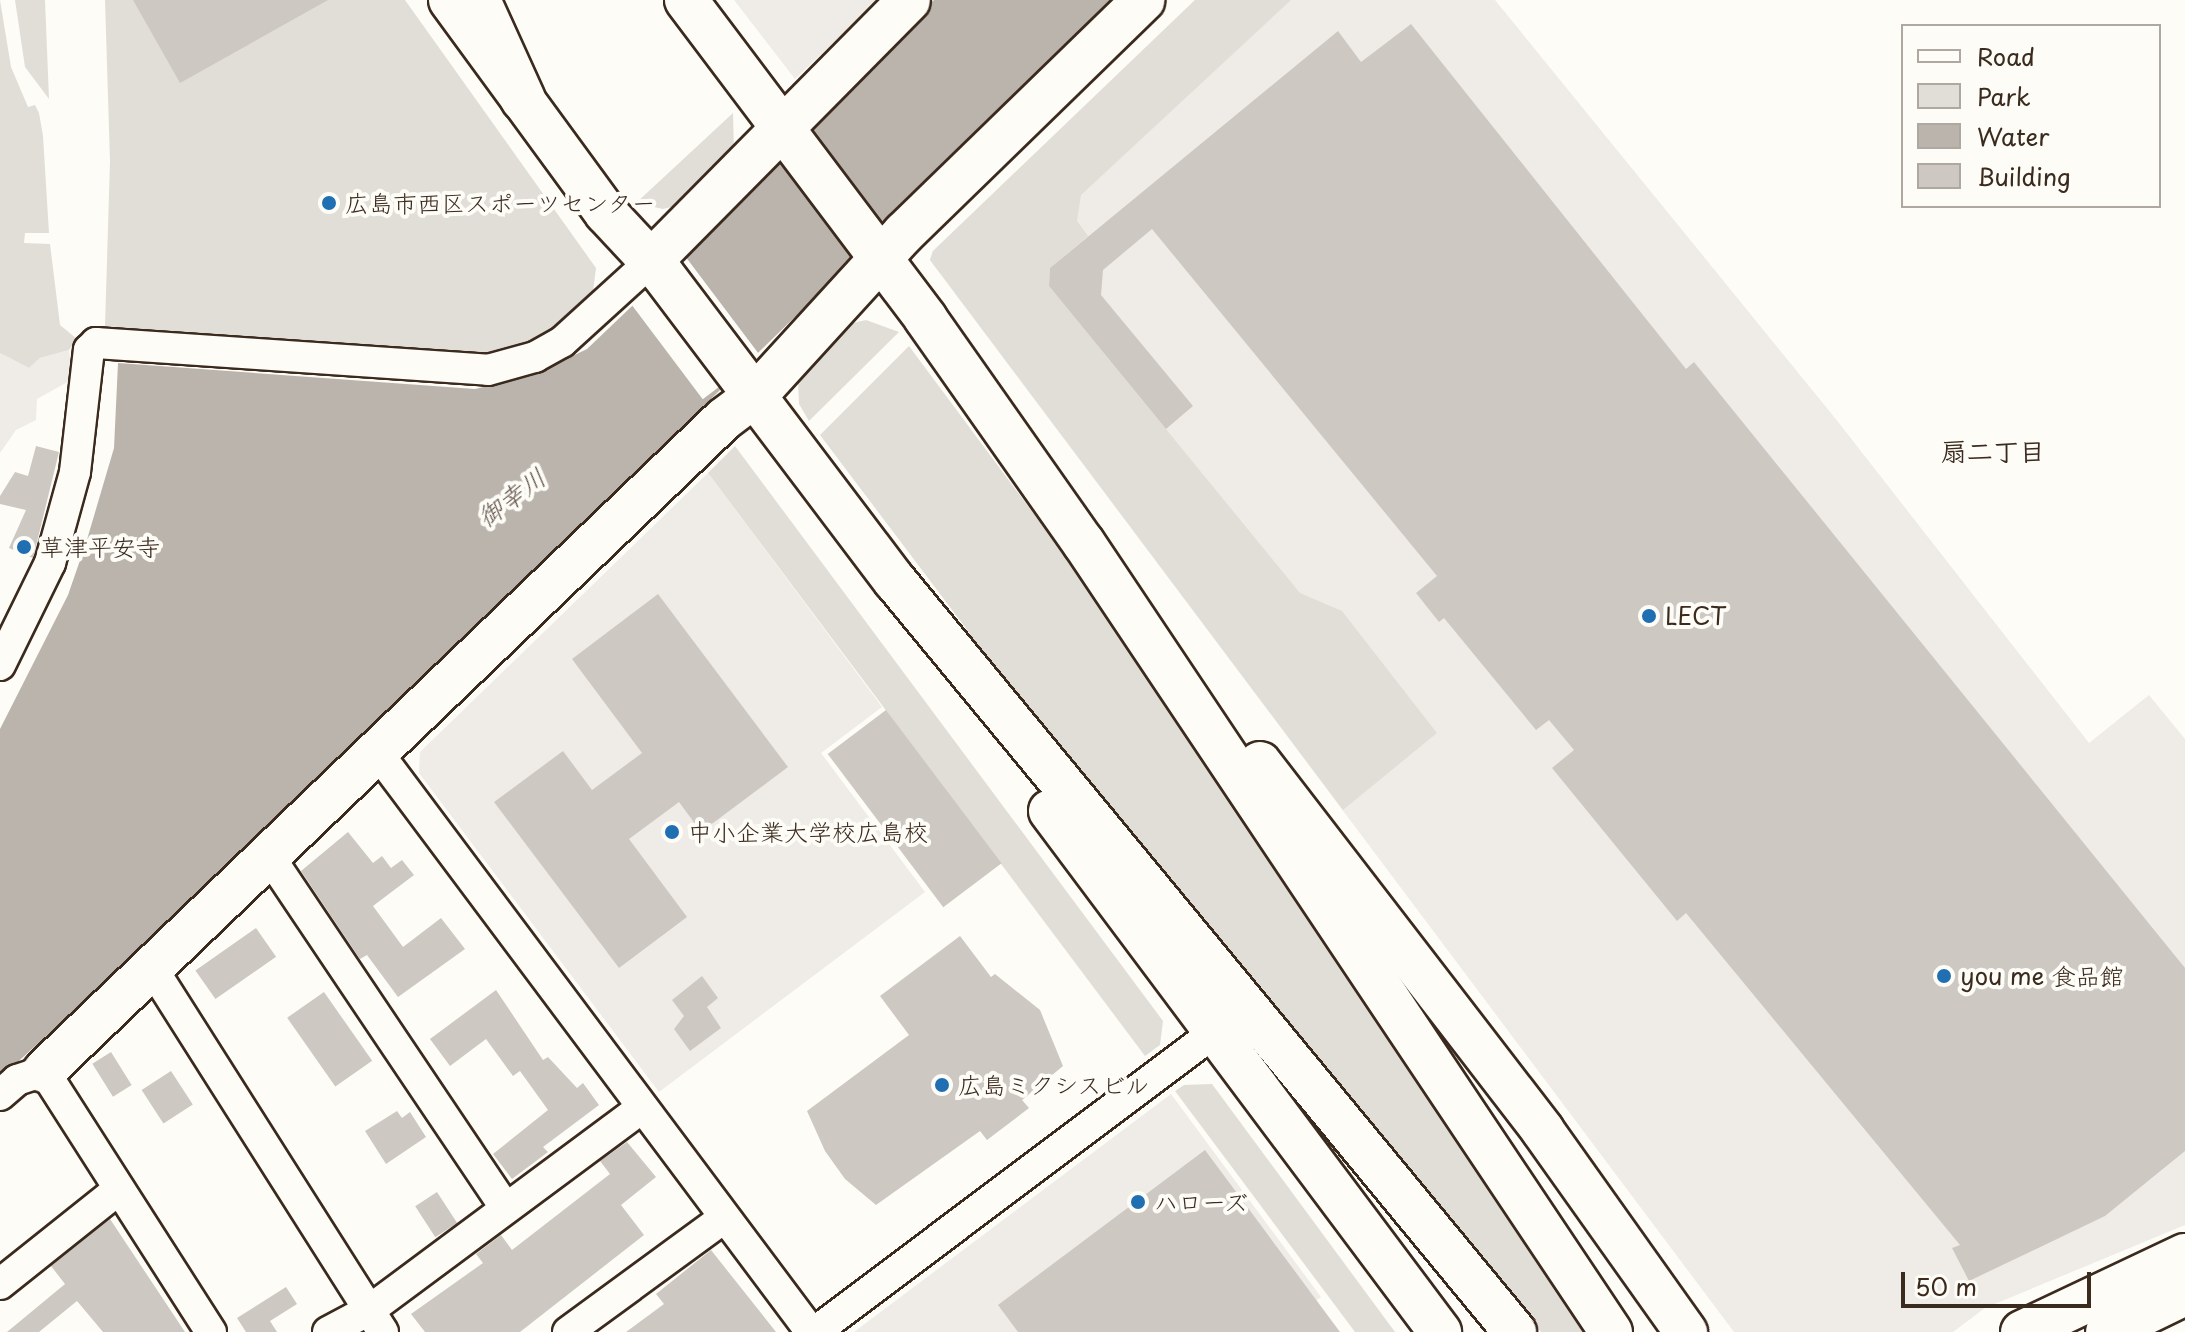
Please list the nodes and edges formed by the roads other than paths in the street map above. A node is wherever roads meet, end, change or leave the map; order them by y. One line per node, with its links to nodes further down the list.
1 (450, 0): 6 (street)
2 (478, 0): 6 (highway)
3 (686, 0): 7 (street)
4 (909, 0): 7 (street)
5 (1144, 0): 8 (street)
6 (523, 99): 9 (street)
7 (787, 134): 8 (street); 9 (street)
8 (875, 252): 10 (street); 11 (street)
9 (656, 267): 10 (street); 13 (street)
10 (747, 385): 12 (street); 14 (street)
11 (1083, 542): 35 (street); 36 (street)
12 (895, 581): 17 (street); 34 (street)
13 (0, 665)
14 (377, 752): 15 (street); 20 (street)
15 (269, 856): 16 (street); 22 (street)
16 (152, 968): 18 (street); 27 (street)
17 (1215, 1032): 32 (street); 33 (street)
18 (44, 1071): 19 (street); 21 (street)
19 (0, 1095)
20 (642, 1108): 22 (street); 23 (street)
21 (119, 1189): 25 (street); 29 (street)
22 (505, 1207): 27 (street)
23 (724, 1218): 31 (street); 32 (street)
24 (2185, 1255): 28 (street)
25 (0, 1284)
26 (2183, 1298): 37 (street)
27 (377, 1320): 30 (street)
28 (2031, 1329)
29 (211, 1332)
30 (328, 1332)
31 (568, 1332)
32 (813, 1332)
33 (1440, 1332)
34 (1515, 1332)
35 (1611, 1332)
36 (1686, 1332)
37 (2107, 1332)

